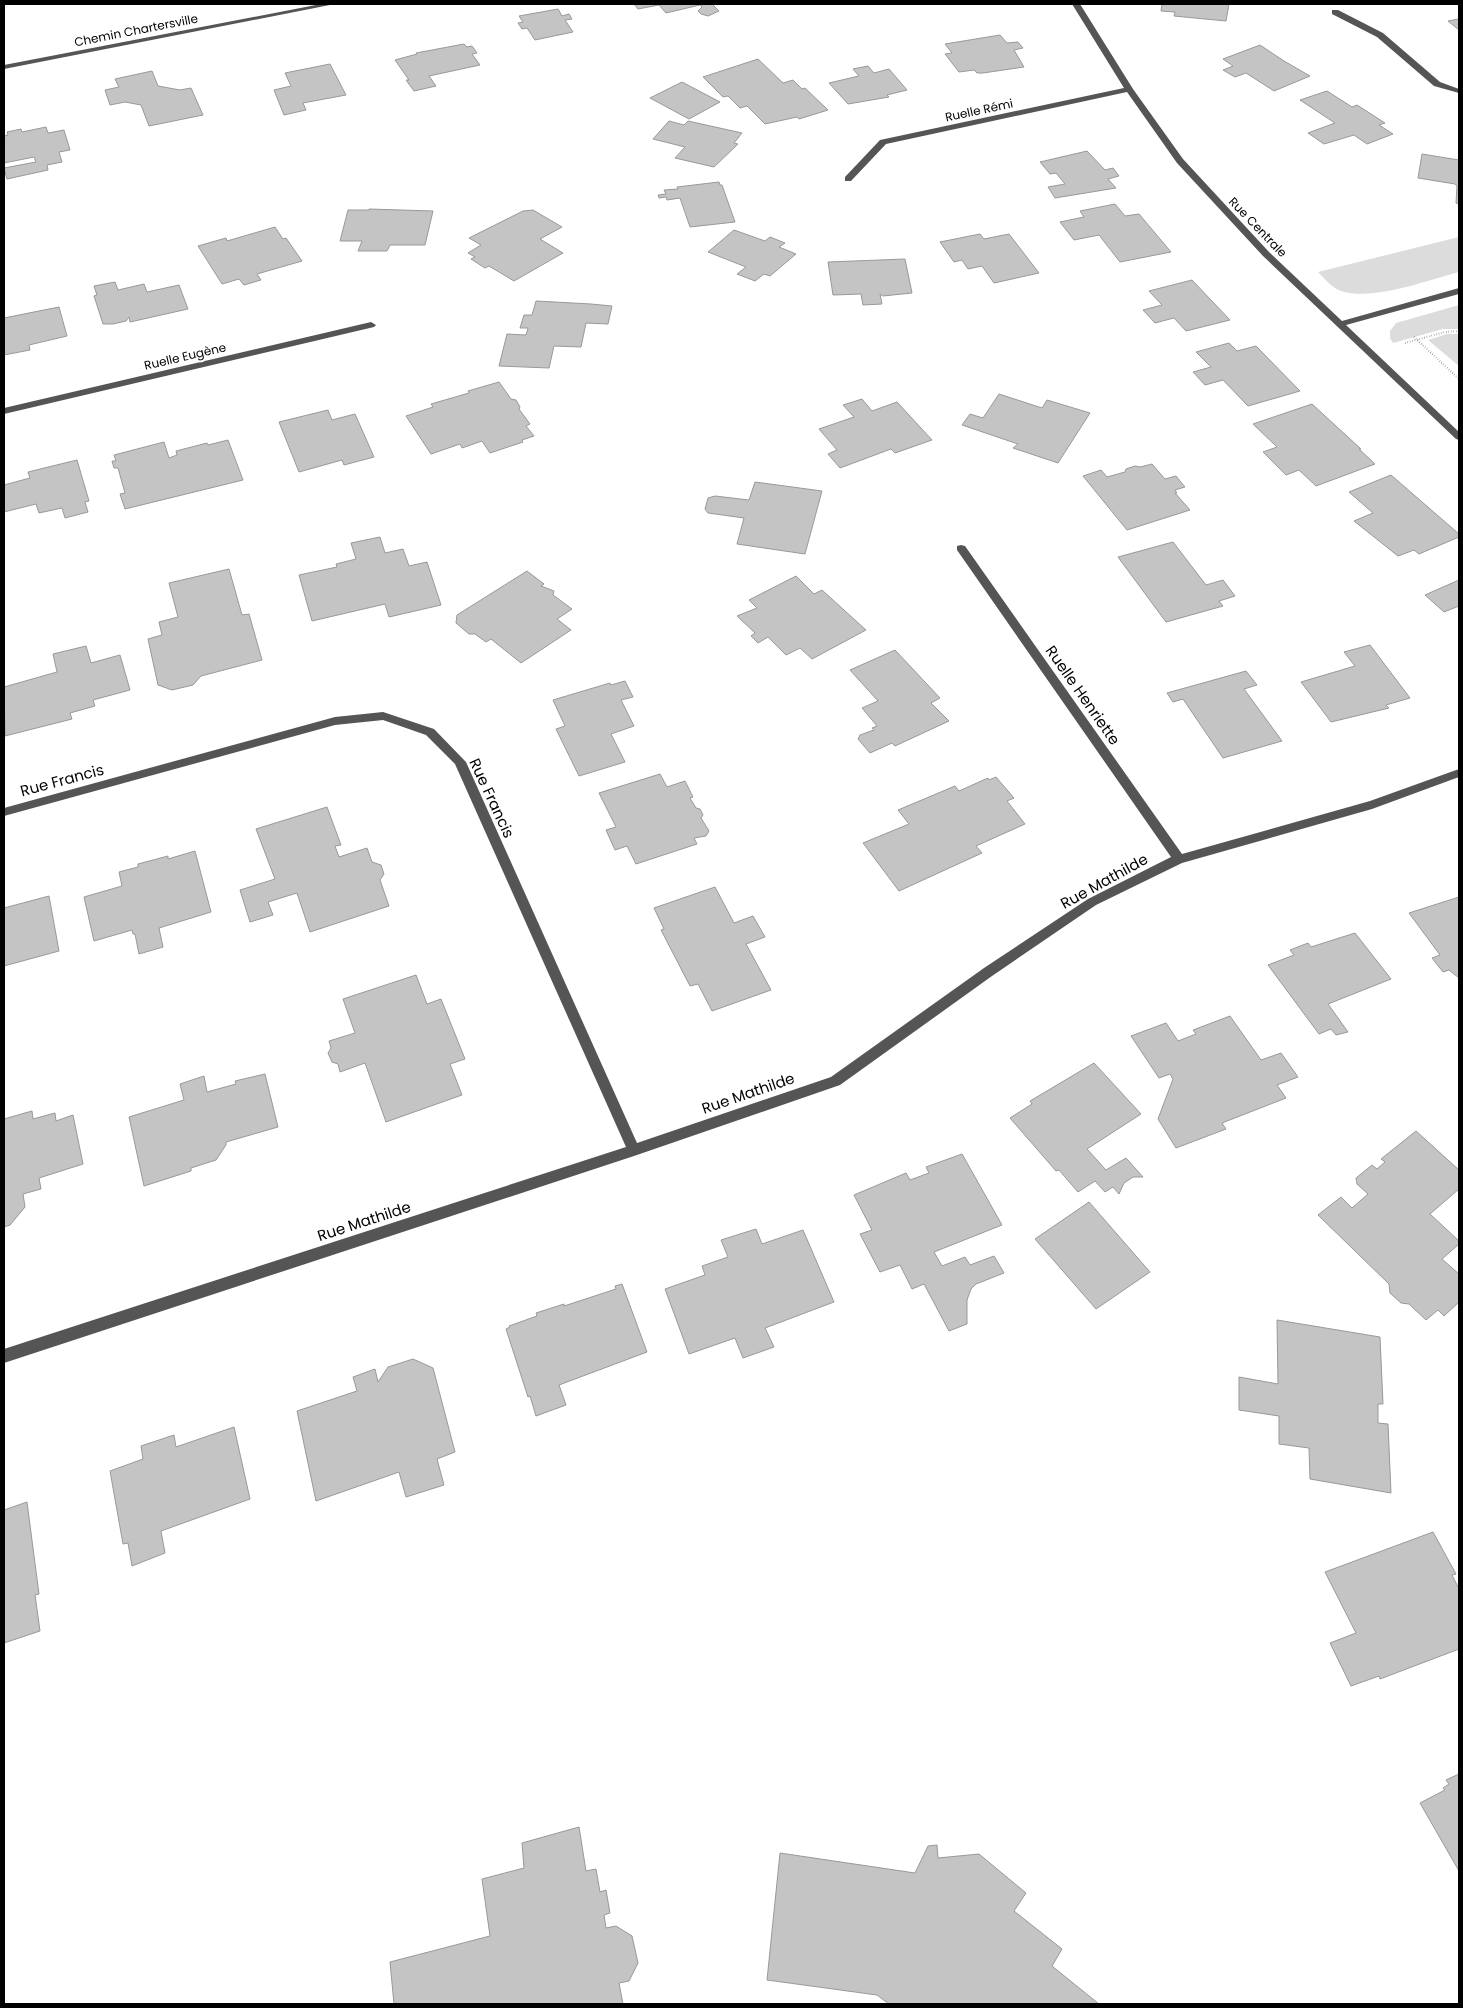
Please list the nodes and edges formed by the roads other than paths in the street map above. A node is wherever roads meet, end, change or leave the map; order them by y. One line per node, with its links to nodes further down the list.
1 (331, 4): 4 (street, Chemin Chartersville)
2 (1076, 4): 5 (street, Rue Centrale)
3 (1336, 12): 6 (street)
4 (4, 67)
5 (1129, 89): 7 (street, Ruelle Rémi); 9 (street, Rue Centrale)
6 (1459, 91)
7 (848, 179)
8 (1459, 291): 9 (street)
9 (1340, 324): 12 (street, Rue Centrale)
10 (371, 325): 11 (street, Ruelle Eugène)
11 (4, 411)
12 (1459, 436)
13 (962, 548): 16 (street, Ruelle Henriette)
14 (1459, 773): 16 (street, Rue Mathilde)
15 (4, 812): 17 (street, Rue Francis)
16 (1180, 858): 17 (street, Rue Mathilde)
17 (634, 1150): 18 (street, Rue Mathilde)
18 (4, 1356)

